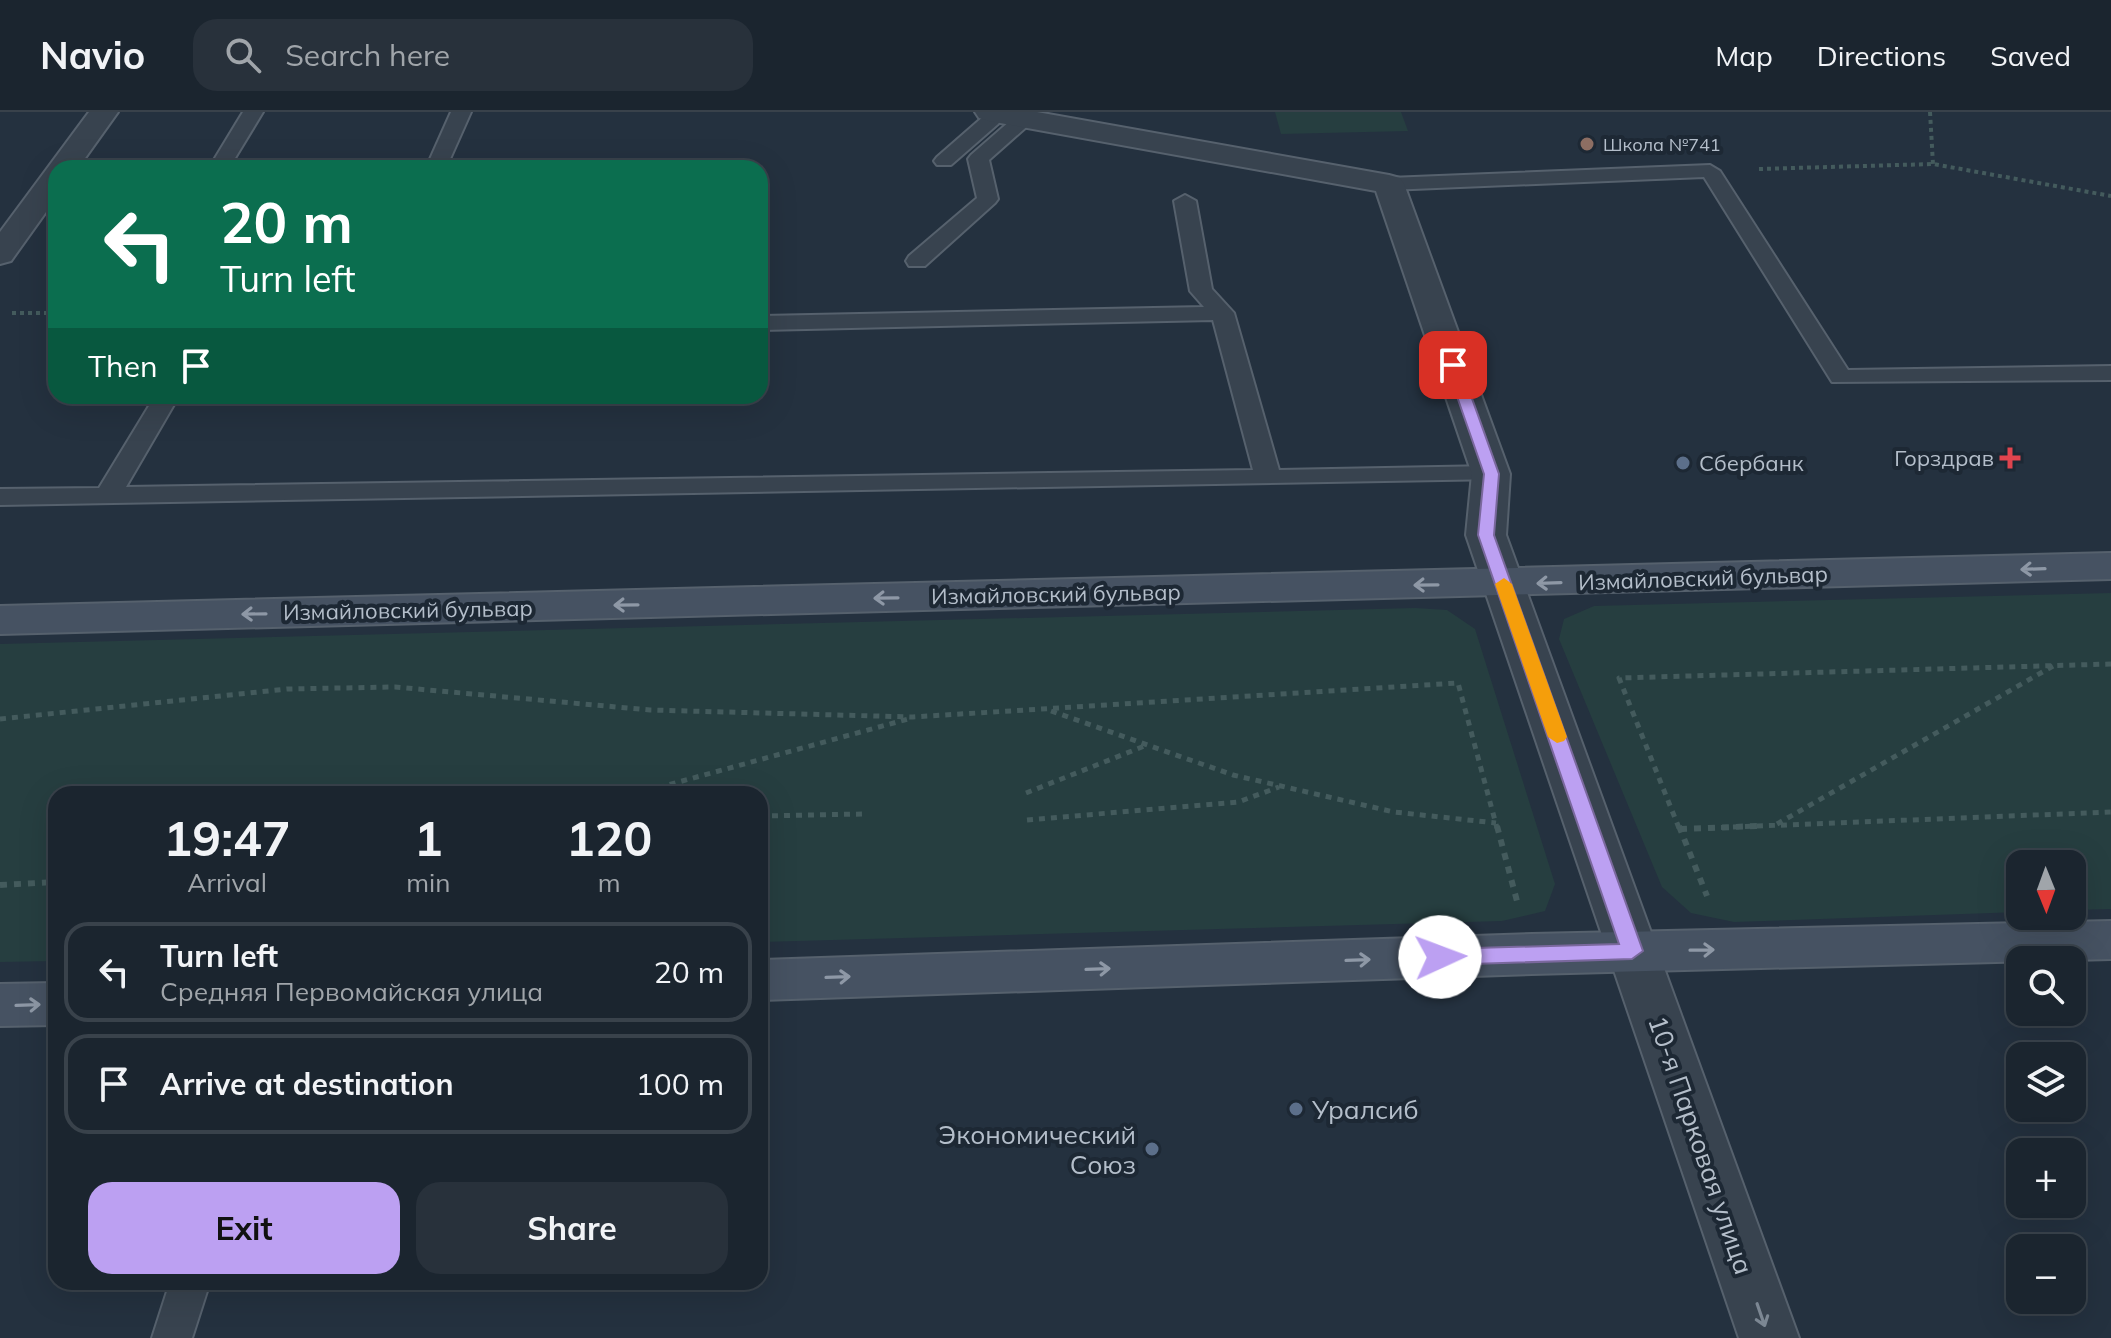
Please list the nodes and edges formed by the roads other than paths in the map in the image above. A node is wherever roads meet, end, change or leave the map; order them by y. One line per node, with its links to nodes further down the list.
1 (104, 112): 7 (street)
2 (253, 112): 8 (lane)
3 (461, 112): 9 (lane)
4 (1004, 115): 6 (street); 10 (lane); 15 (lane)
5 (1173, 121): 6 (street)
6 (1149, 140): 11 (street)
7 (69, 160)
8 (224, 160)
9 (440, 160)
10 (944, 161)
11 (1389, 184): 18 (lane); 20 (street)
12 (48, 188): 14 (street)
13 (1185, 201): 16 (lane)
14 (0, 254)
15 (917, 261)
16 (1223, 313): 17 (lane); 21 (lane)
17 (768, 323)
18 (2111, 373)
19 (162, 404): 22 (lane)
20 (1491, 474): 21 (lane); 25 (street, 10-я Парковая улица)
21 (1268, 477): 22 (lane)
22 (108, 495): 23 (lane)
23 (0, 497)
24 (2111, 566): 25 (street, Измайловский бульвар, one-way to 25)
25 (1504, 584): 26 (street, Измайловский бульвар, one-way to 26); 28 (street, 10-я Парковая улица)
26 (0, 620)
27 (2111, 940): 28 (street, one-way to 27)
28 (1632, 951): 29 (street, one-way to 28); 34 (street, 10-я Парковая улица, one-way to 34)
29 (768, 980)
30 (48, 1004): 31 (street, one-way to 30)
31 (0, 1005)
32 (187, 1290): 33 (lane)
33 (172, 1338)
34 (1769, 1338)

